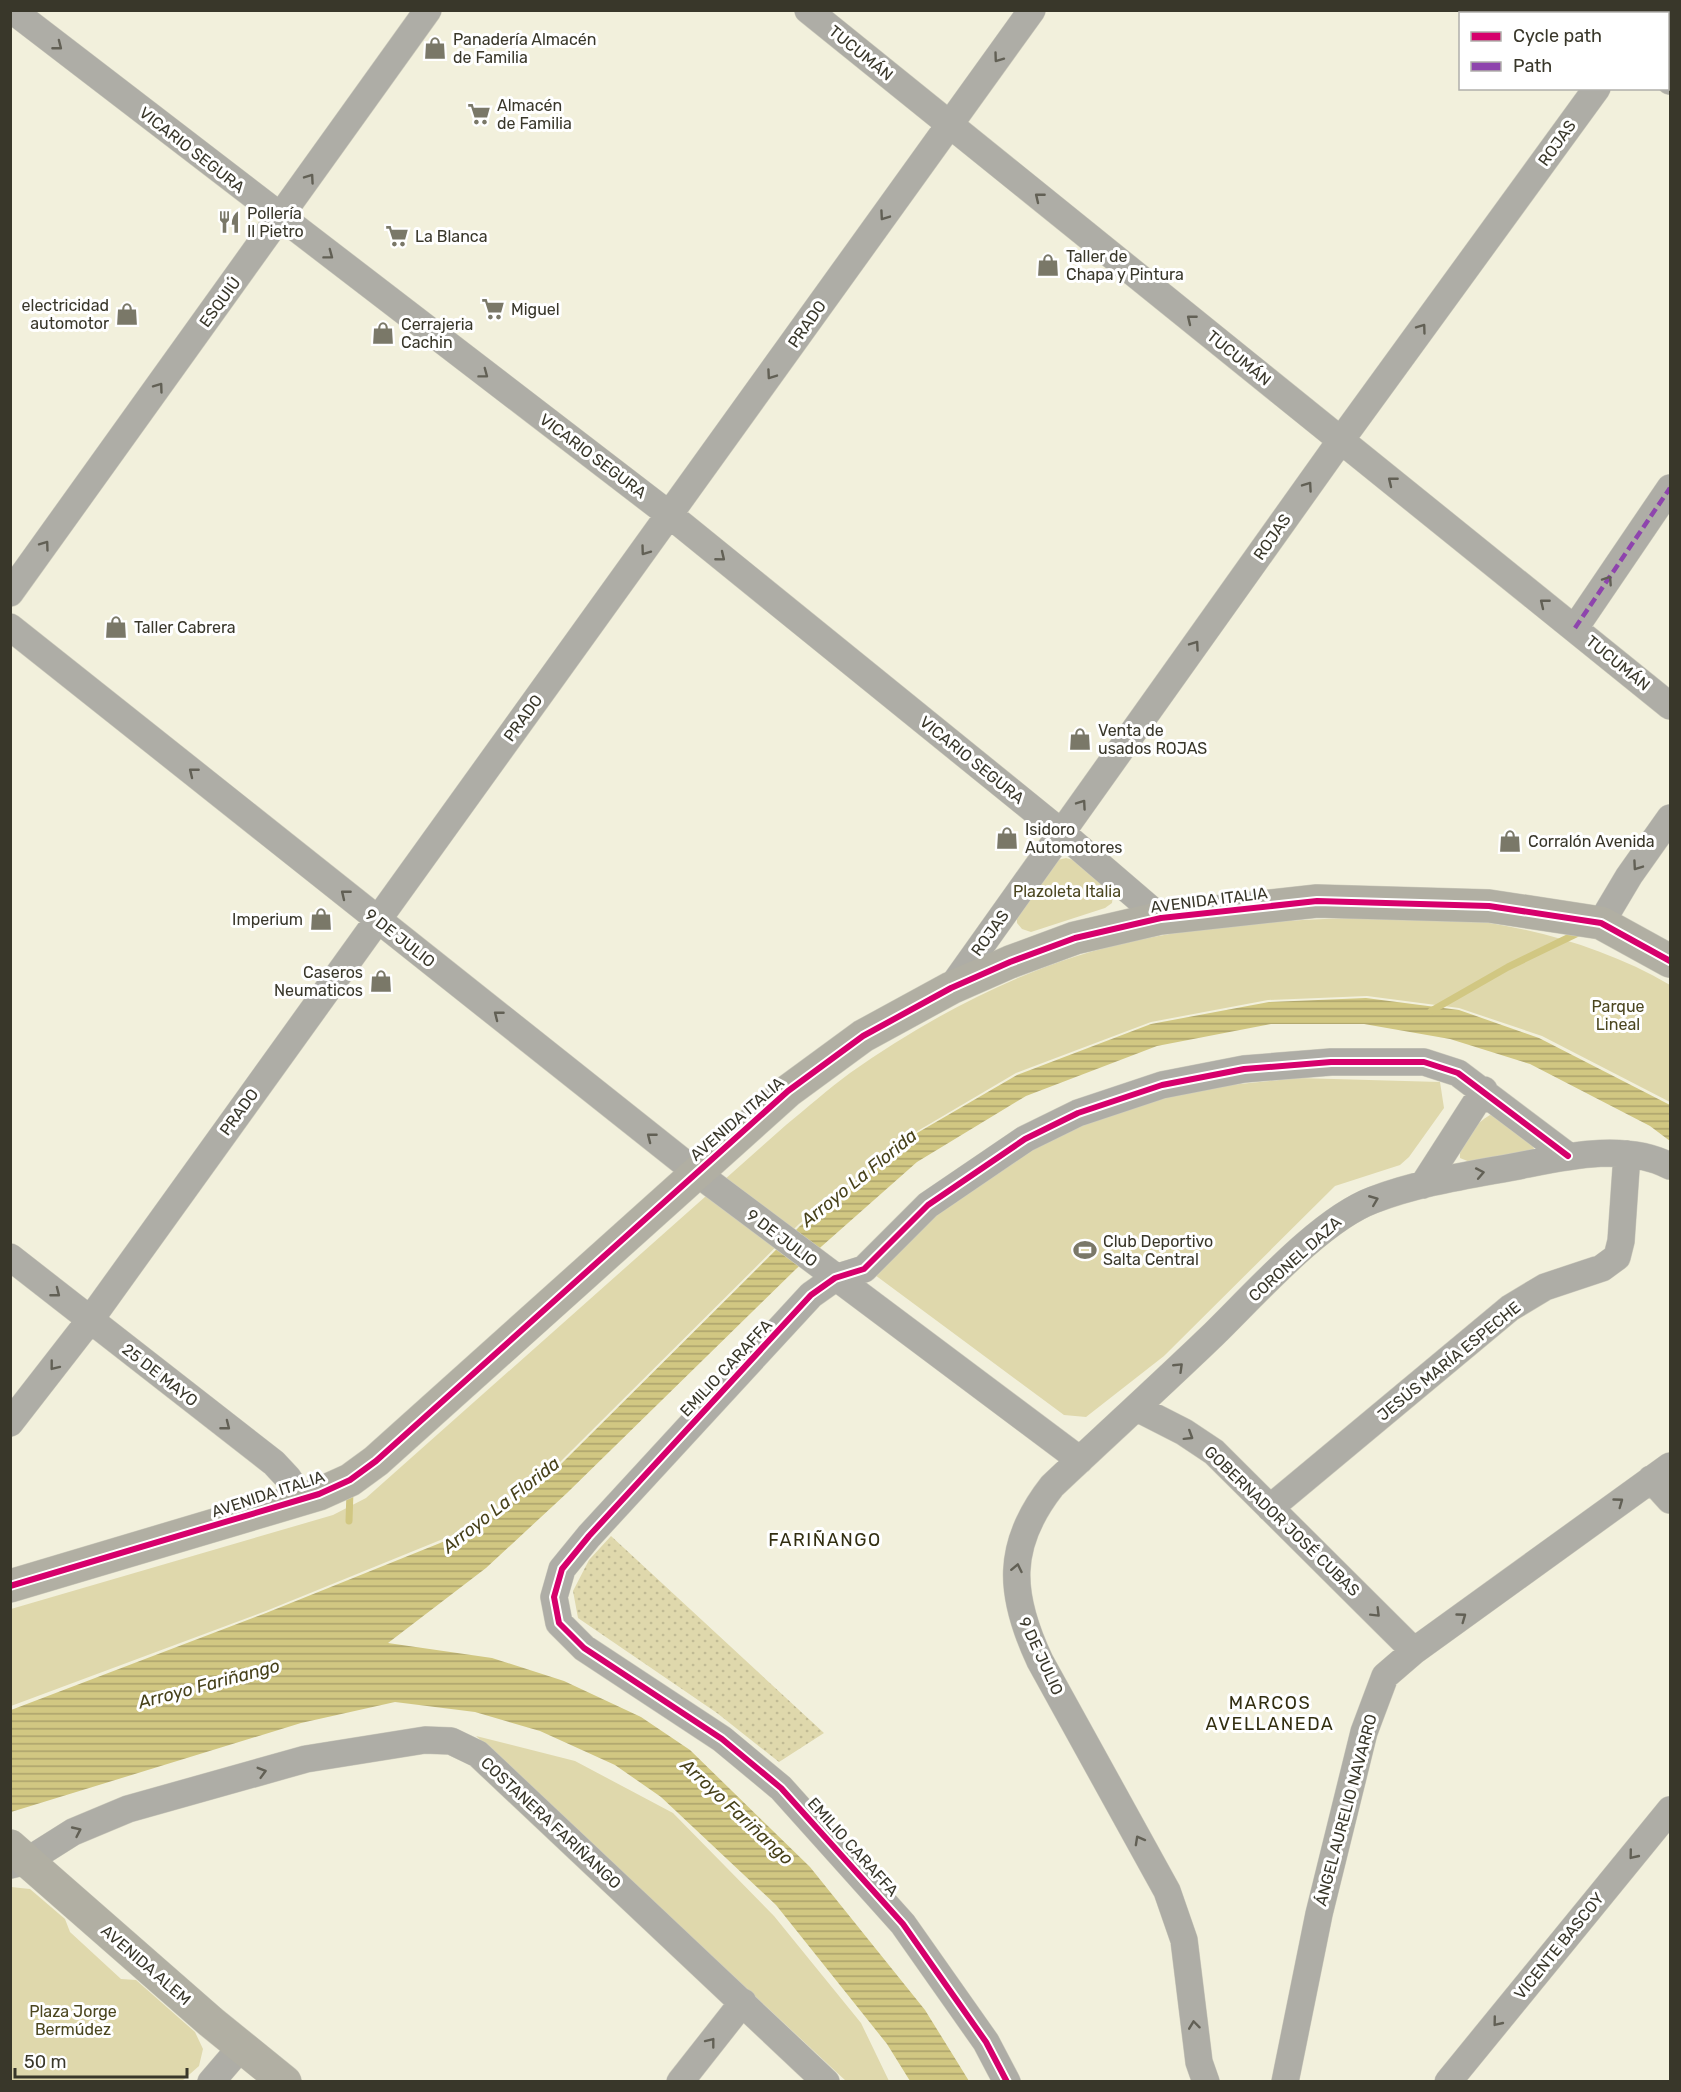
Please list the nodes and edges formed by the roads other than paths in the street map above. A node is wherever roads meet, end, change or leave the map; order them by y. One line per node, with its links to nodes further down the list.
1 (12, 10): 7 (street, VICARIO SEGURA, one-way to 7)
2 (428, 10): 7 (street, ESQUIÚ, one-way to 2)
3 (808, 10): 6 (street, TUCUMÁN)
4 (1032, 10): 6 (street, PRADO, one-way to 6)
5 (1596, 90): 8 (street, ROJAS, one-way to 5)
6 (949, 124): 8 (street, TUCUMÁN, one-way to 6); 10 (street, PRADO, one-way to 10)
7 (281, 219): 10 (street, VICARIO SEGURA, one-way to 10); 11 (street, ESQUIÚ, one-way to 7)
8 (1341, 440): 13 (street, TUCUMÁN, one-way to 8); 16 (street, ROJAS, one-way to 8)
9 (1671, 488): 13 (street, one-way to 9)
10 (670, 516): 16 (street, VICARIO SEGURA, one-way to 16); 18 (street, PRADO, one-way to 18)
11 (10, 593)
12 (10, 627): 18 (street, 9 DE JULIO, one-way to 12)
13 (1575, 628): 14 (street, TUCUMÁN)
14 (1671, 706)
15 (1671, 818): 19 (street, one-way to 19)
16 (1062, 833): 17 (street, VICARIO SEGURA); 21 (street, ROJAS)
17 (1161, 918): 19 (main road, AVENIDA ITALIA); 21 (main road, AVENIDA ITALIA)
18 (377, 919): 26 (street, 9 DE JULIO, one-way to 18); 30 (street, PRADO)
19 (1601, 923): 20 (main road, AVENIDA ITALIA)
20 (1671, 961)
21 (951, 988): 26 (main road, AVENIDA ITALIA)
22 (1484, 1090): 24 (street, EMILIO CARAFFA); 27 (street); 29 (street, EMILIO CARAFFA)
23 (1627, 1154): 24 (street, CORONEL DAZA); 25 (street, CORONEL DAZA); 37 (street, JESÚS MARÍA ESPECHE)
24 (1568, 1156): 27 (street, CORONEL DAZA, one-way to 24)
25 (1671, 1166)
26 (697, 1173): 29 (street, 9 DE JULIO); 35 (main road, AVENIDA ITALIA)
27 (1423, 1185): 31 (street, CORONEL DAZA, one-way to 27)
28 (10, 1257): 30 (street, 25 DE MAYO, one-way to 30)
29 (835, 1278): 33 (street, 9 DE JULIO); 48 (street, EMILIO CARAFFA)
30 (90, 1320): 32 (street, PRADO, one-way to 32); 35 (street, 25 DE MAYO, one-way to 35)
31 (1137, 1408): 33 (street, CORONEL DAZA); 37 (street, GOBERNADOR JOSÉ CUBAS, one-way to 37)
32 (10, 1423)
33 (1080, 1460): 49 (street, 9 DE JULIO, one-way to 33)
34 (1661, 1473): 36 (street); 39 (street, ÁNGEL AURELIO NAVARRO, one-way to 34)
35 (302, 1500): 38 (main road, AVENIDA ITALIA)
36 (1671, 1500)
37 (1270, 1508): 39 (street, GOBERNADOR JOSÉ CUBAS, one-way to 39)
38 (10, 1586)
39 (1414, 1651): 50 (street, ÁNGEL AURELIO NAVARRO)
40 (1671, 1810): 51 (street, VICENTE BASCOY, one-way to 51)
41 (16, 1857): 42 (street, COSTANERA FARIÑANGO, one-way to 42); 43 (main road, AVENIDA ALEM)
42 (742, 2002): 46 (street, one-way to 42); 47 (street, COSTANERA FARIÑANGO)
43 (241, 2047): 44 (street); 45 (main road, AVENIDA ALEM)
44 (211, 2082)
45 (285, 2082)
46 (680, 2082)
47 (826, 2082)
48 (1008, 2082)
49 (1206, 2082)
50 (1285, 2082)
51 (1448, 2082)

